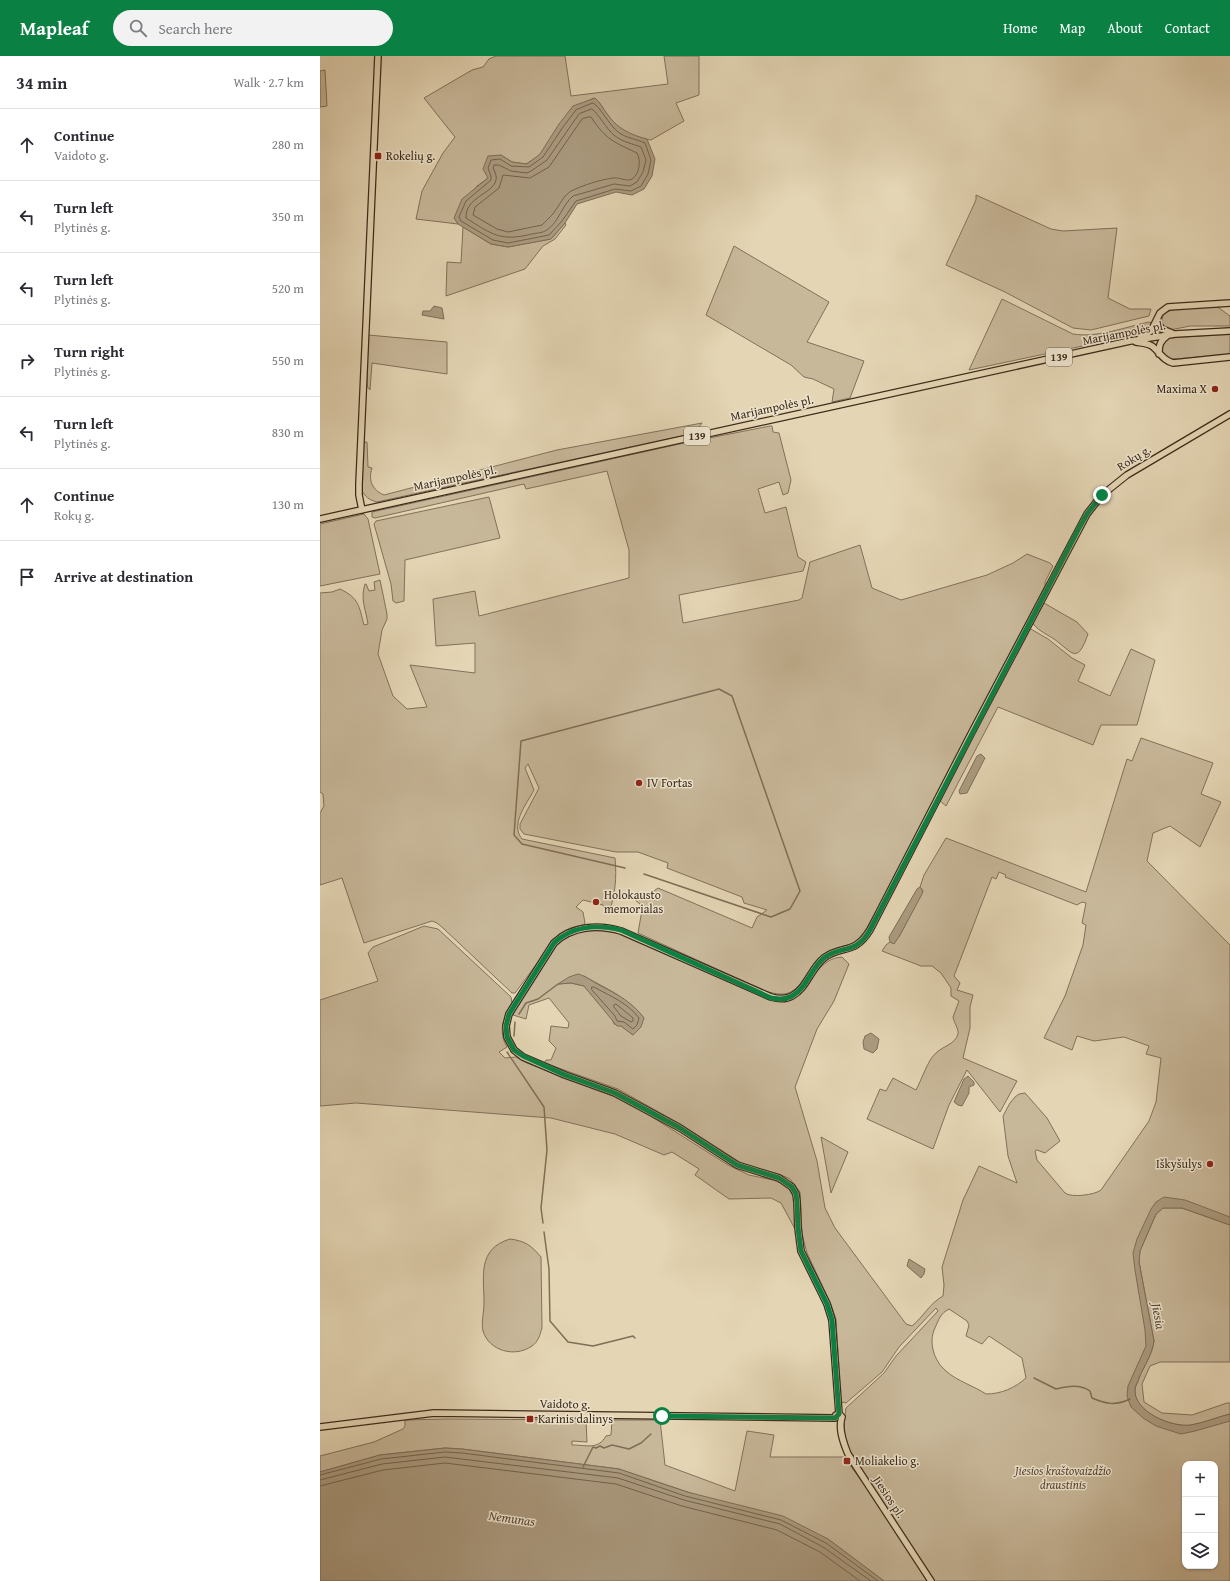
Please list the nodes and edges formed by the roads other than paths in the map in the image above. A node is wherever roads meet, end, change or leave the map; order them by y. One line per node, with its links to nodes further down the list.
1 (378, 56): 10 (main road)
2 (1230, 303): 3 (main road)
3 (1157, 322): 5 (main road); 6 (main road)
4 (1230, 331): 5 (main road, Marijampolės pl. / 139)
5 (1171, 334): 6 (main road, Marijampolės pl. / 139); 7 (main road)
6 (1133, 341): 7 (main road); 10 (main road, Marijampolės pl. / 139)
7 (1159, 354): 8 (main road)
8 (1230, 357)
9 (1230, 414): 12 (main road, Rokų g.)
10 (362, 510): 11 (main road, Marijampolės pl. / 139)
11 (320, 519)
12 (838, 1418): 13 (main road, Vaidoto g.); 14 (main road, Jiesios pl.)
13 (320, 1427)
14 (931, 1581)

